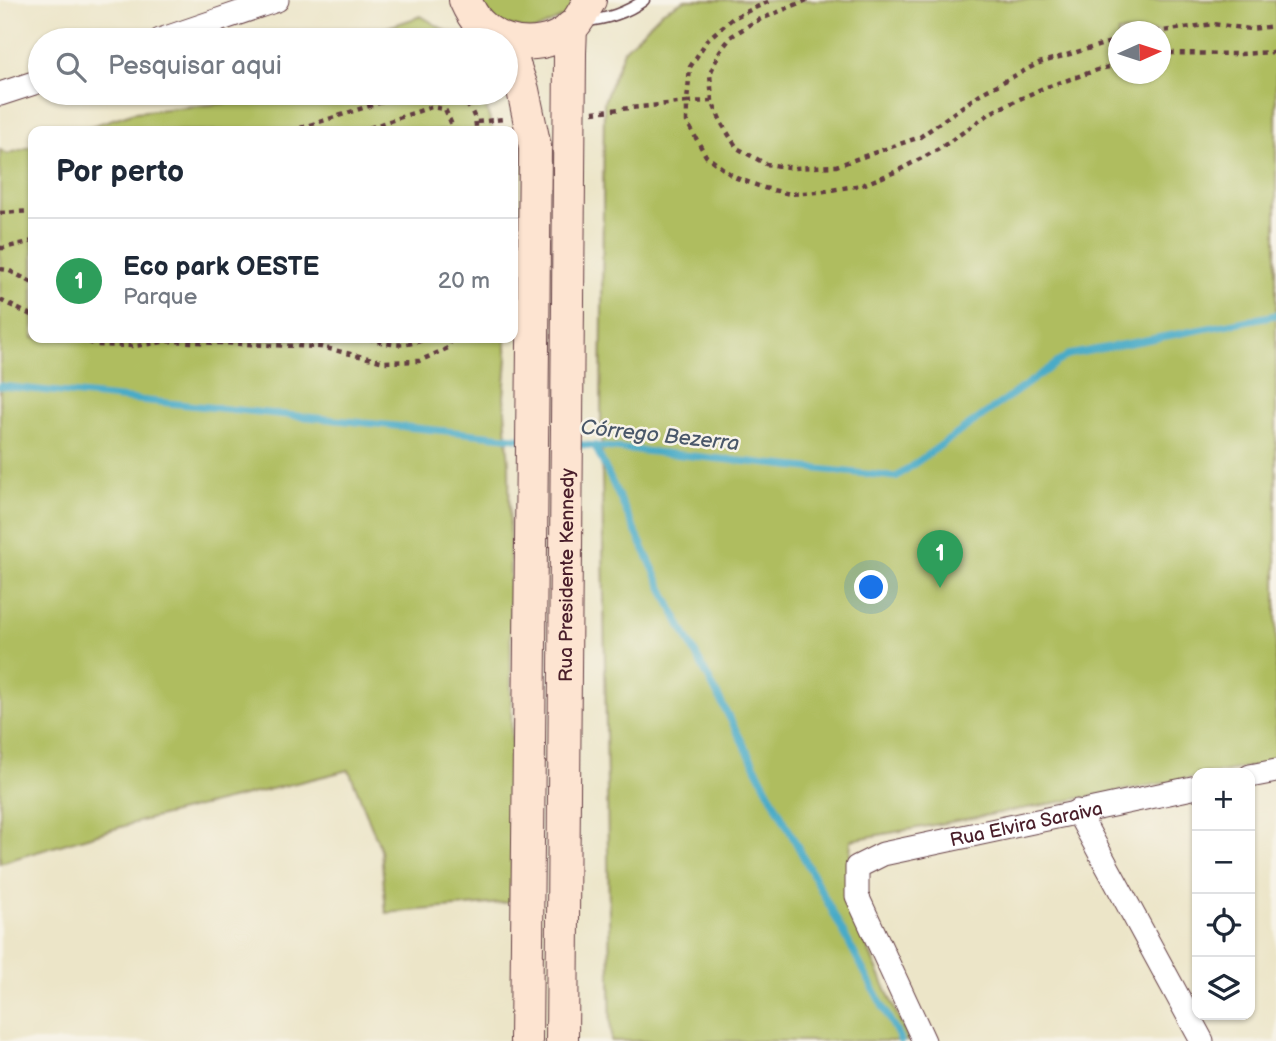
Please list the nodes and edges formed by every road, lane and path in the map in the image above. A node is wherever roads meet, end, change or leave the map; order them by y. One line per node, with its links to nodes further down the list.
1 (277, 0): 6 (street)
2 (465, 0): 10 (main road)
3 (644, 0): 7 (lane)
4 (772, 0): 21 (path)
5 (807, 0): 20 (path)
6 (232, 8): 9 (street)
7 (580, 16): 12 (main road); 48 (main road, Rua Presidente Kennedy)
8 (1276, 26): 11 (path)
9 (187, 28)
10 (485, 28)
11 (1171, 30)
12 (518, 43)
13 (1108, 43): 20 (path)
14 (1276, 52): 15 (path)
15 (1171, 53)
16 (1108, 67): 21 (path)
17 (518, 76): 47 (main road, Rua Presidente Kennedy)
18 (28, 84): 19 (street)
19 (0, 94)
20 (712, 101): 21 (path)
21 (687, 102): 24 (path)
22 (372, 105): 25 (path)
23 (468, 105): 28 (path)
24 (599, 111)
25 (307, 126)
26 (375, 126): 27 (path)
27 (452, 126)
28 (477, 126)
29 (28, 211): 30 (path)
30 (0, 213)
31 (28, 242): 32 (path)
32 (0, 248)
33 (0, 268): 34 (path)
34 (28, 280)
35 (0, 300): 36 (path)
36 (28, 314)
37 (91, 343): 38 (path)
38 (155, 343)
39 (220, 343): 42 (path)
40 (383, 343): 41 (path)
41 (404, 343)
42 (450, 343)
43 (1276, 771): 44 (street)
44 (1255, 775)
45 (1192, 788): 46 (street, Rua Elvira Saraiva)
46 (1077, 811): 49 (street, Rua Elvira Saraiva); 50 (street)
47 (526, 1041)
48 (562, 1041)
49 (924, 1041)
50 (1202, 1041)

